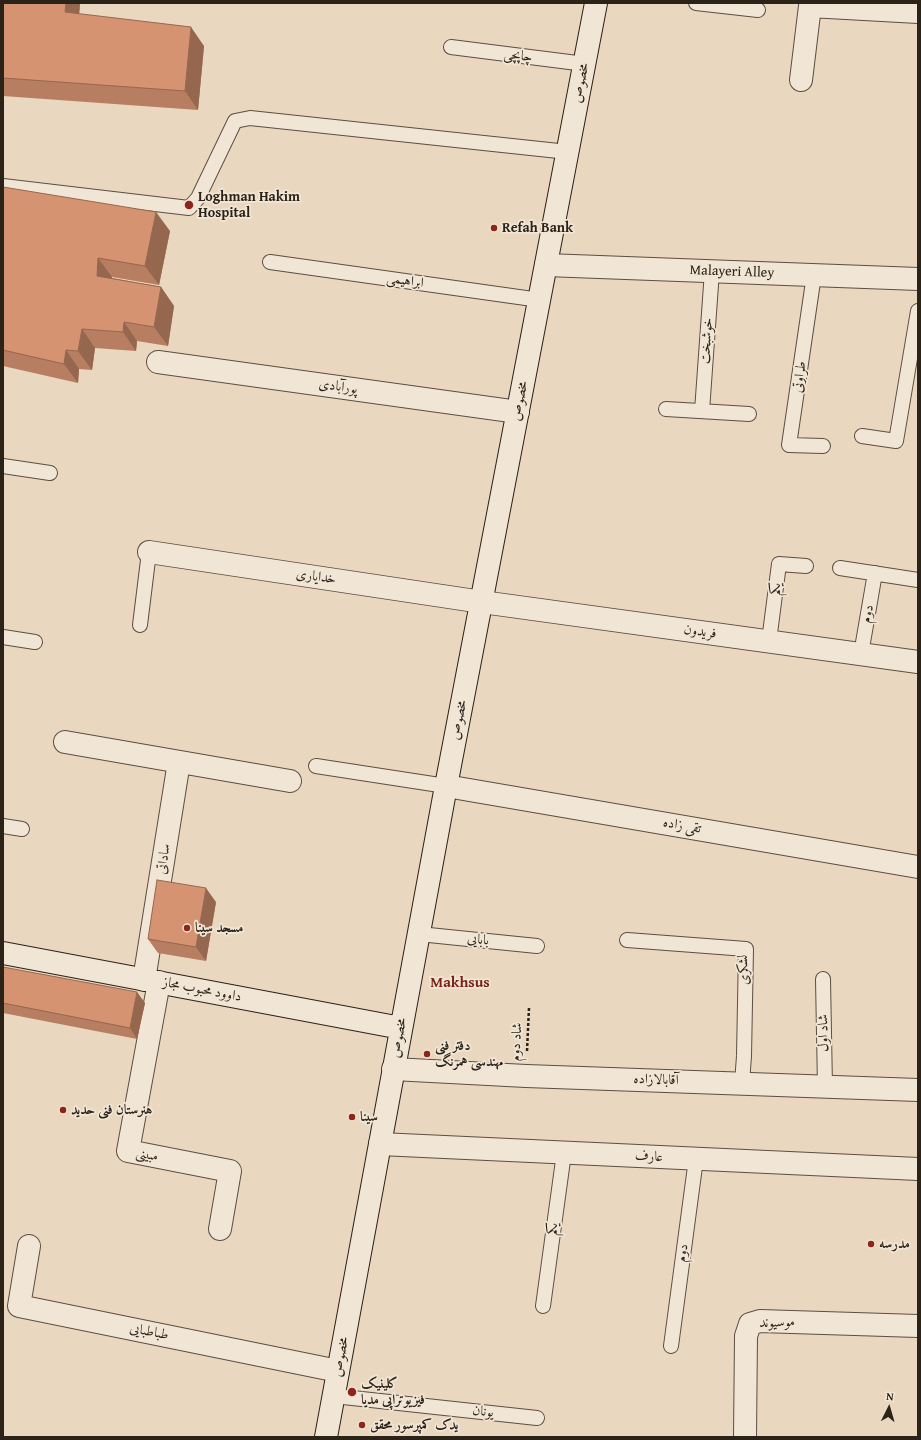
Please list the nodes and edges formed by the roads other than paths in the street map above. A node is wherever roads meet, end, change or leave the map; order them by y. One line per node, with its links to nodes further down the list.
1 (596, 3): 6 (street, مخصوص)
2 (696, 3): 3 (lane)
3 (758, 10)
4 (918, 12): 7 (street)
5 (451, 47): 6 (lane, چاپچی)
6 (585, 64): 8 (street, مخصوص)
7 (801, 80)
8 (568, 152): 9 (lane); 11 (street, مخصوص)
9 (3, 186)
10 (270, 262): 15 (lane, ابراهیمی)
11 (546, 265): 12 (street, Malayeri Alley); 15 (street, مخصوص)
12 (712, 271): 13 (street, Malayeri Alley); 19 (lane, خوشبخت)
13 (814, 275): 14 (street, Malayeri Alley); 23 (lane, طراوتی)
14 (918, 279)
15 (540, 300): 20 (street, مخصوص)
16 (918, 311): 22 (lane)
17 (158, 362): 20 (street, پورآبادی)
18 (666, 409): 19 (lane)
19 (702, 411): 21 (lane)
20 (518, 412): 31 (street, مخصوص)
21 (749, 414)
22 (862, 436)
23 (823, 446)
24 (3, 466): 25 (lane)
25 (50, 473)
26 (149, 552): 31 (street, خدایاری); 32 (lane)
27 (806, 566): 34 (lane, یکم)
28 (840, 568): 29 (lane)
29 (875, 573): 30 (lane); 36 (lane, دوم)
30 (918, 580)
31 (482, 602): 34 (street, فریدون); 42 (street, مخصوص)
32 (140, 625)
33 (3, 637): 35 (lane)
34 (769, 641): 36 (street, فریدون)
35 (35, 642)
36 (862, 654): 37 (street, فریدون)
37 (918, 662)
38 (65, 742): 39 (street)
39 (179, 762): 41 (street); 51 (street, ساداتی)
40 (316, 766): 42 (lane)
41 (290, 781)
42 (446, 786): 45 (street, تقی زاده); 46 (street, مخصوص)
43 (3, 826): 44 (lane)
44 (22, 829)
45 (918, 867)
46 (419, 934): 48 (lane, بابایی); 52 (street, مخصوص)
47 (627, 940): 54 (lane, لشکری)
48 (538, 946)
49 (3, 953): 51 (street, داوود محبوب مجاز)
50 (823, 979): 55 (lane, شاد اول)
51 (152, 981): 52 (street, داوود محبوب مجاز); 61 (street, مبینی)
52 (401, 1028): 53 (street, مخصوص)
53 (393, 1069): 54 (street, آقابالازاده); 57 (street, مخصوص)
54 (742, 1083): 55 (street, آقابالازاده)
55 (825, 1087): 56 (street, آقابالازاده)
56 (918, 1090)
57 (380, 1144): 58 (street, عارف); 66 (street, مخصوص)
58 (564, 1153): 59 (street, عارف); 63 (lane, یکم)
59 (696, 1159): 60 (street, عارف); 65 (lane, دوم)
60 (918, 1169)
61 (220, 1229)
62 (29, 1246): 66 (street, طباطبایی)
63 (543, 1306)
64 (918, 1326): 70 (street, موسیوند)
65 (671, 1346)
66 (338, 1371): 67 (street, مخصوص)
67 (334, 1396): 68 (lane, یونان); 69 (street, مخصوص)
68 (537, 1418)
69 (326, 1437)
70 (745, 1437)

